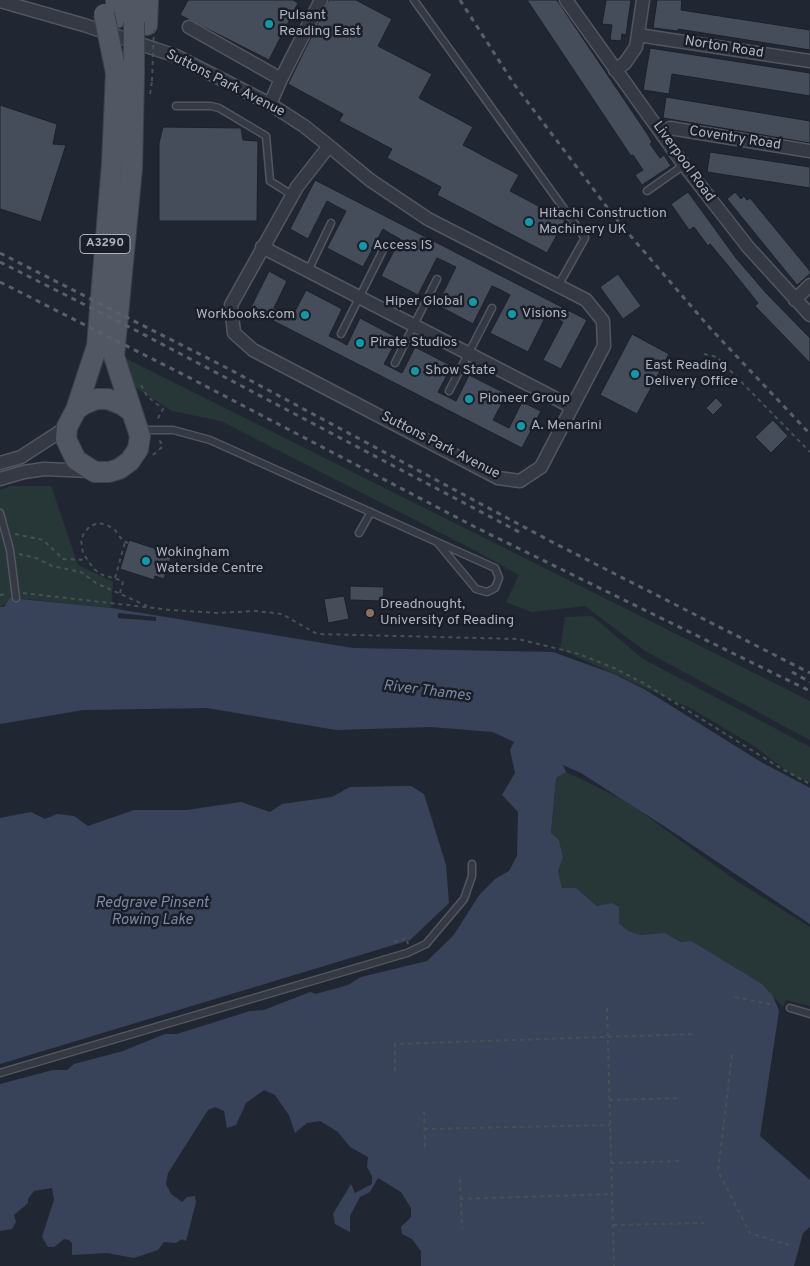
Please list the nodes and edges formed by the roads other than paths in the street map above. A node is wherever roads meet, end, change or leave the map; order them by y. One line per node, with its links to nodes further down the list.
1 (133, 0): 8 (main road, A3290)
2 (148, 0): 8 (main road, A3290)
3 (414, 0): 29 (lane)
4 (566, 0): 12 (street, Liverpool Road)
5 (644, 0): 10 (street)
6 (0, 1): 15 (street, Suttons Park Avenue)
7 (319, 1): 14 (street)
8 (125, 15): 13 (main road, A3290, bridge); 13 (main road, A3290)
9 (189, 28): 14 (street)
10 (638, 35): 11 (street, Norton Road); 12 (street)
11 (810, 61)
12 (615, 70): 17 (street, Liverpool Road)
13 (136, 76): 40 (main road, A3290); 41 (main road, A3290)
14 (281, 79): 15 (street)
15 (270, 104): 18 (street, Suttons Park Avenue)
16 (176, 106): 22 (lane)
17 (661, 132): 19 (street, Coventry Road); 20 (street, Liverpool Road)
18 (329, 146): 22 (street, Suttons Park Avenue); 29 (street, Suttons Park Avenue)
19 (810, 151)
20 (684, 165): 21 (lane); 31 (street, Liverpool Road)
21 (647, 191)
22 (292, 195): 24 (street, Suttons Park Avenue)
23 (331, 223): 26 (lane)
24 (262, 247): 26 (street); 39 (street, Suttons Park Avenue)
25 (383, 250): 30 (lane)
26 (308, 271): 30 (street)
27 (437, 279): 34 (lane)
28 (810, 285): 31 (street)
29 (558, 286): 39 (street, Suttons Park Avenue)
30 (359, 297): 34 (street); 35 (lane)
31 (795, 300): 33 (street, Liverpool Road)
32 (492, 308): 36 (lane)
33 (810, 315)
34 (414, 325): 36 (street); 37 (lane)
35 (341, 334)
36 (468, 353): 38 (lane); 39 (street)
37 (396, 362)
38 (449, 391)
39 (572, 407)
40 (72, 419): 41 (main road); 42 (street); 43 (main road)
41 (136, 421): 43 (main road); 45 (lane)
42 (0, 463)
43 (95, 472): 44 (street)
44 (0, 479)
45 (371, 512): 47 (lane); 48 (lane)
46 (0, 513): 49 (lane)
47 (359, 533)
48 (437, 542): 48 (lane)
49 (16, 596)
50 (472, 864): 53 (lane)
51 (790, 1008): 52 (lane)
52 (810, 1014)
53 (0, 1073)

